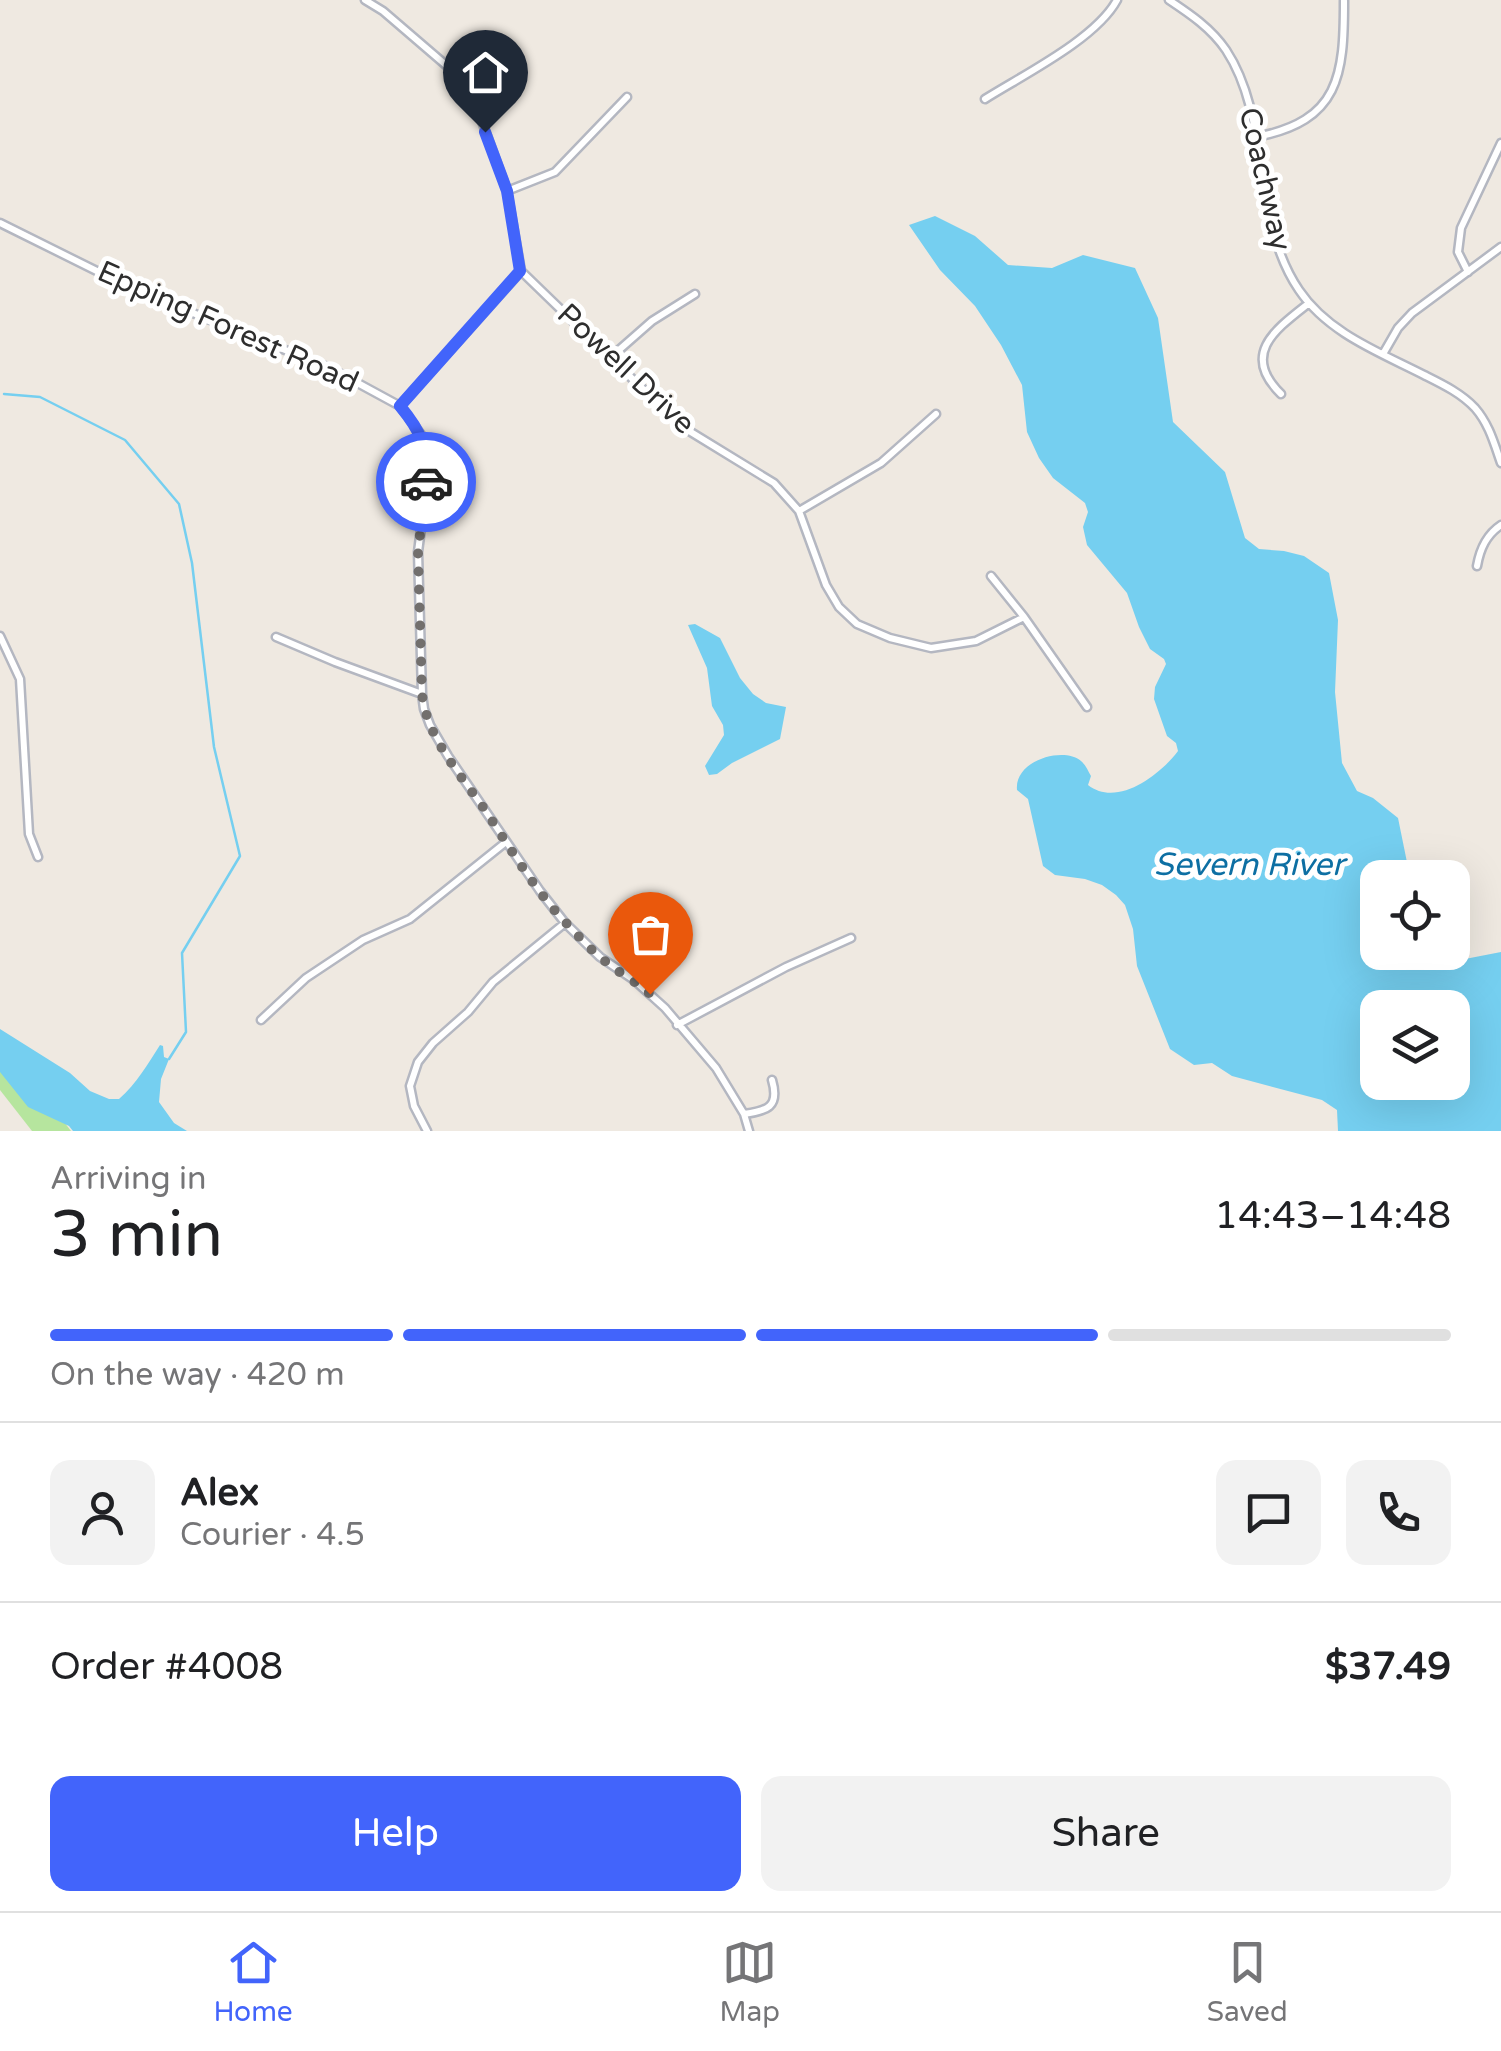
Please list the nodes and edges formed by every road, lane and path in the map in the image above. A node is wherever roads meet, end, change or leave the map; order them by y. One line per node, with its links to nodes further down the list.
1 (365, 0): 9 (street)
2 (1117, 0): 6 (street)
3 (1168, 0): 7 (street, Coachway)
4 (1344, 1): 7 (street)
5 (627, 98): 9 (street)
6 (985, 99)
7 (1256, 136): 15 (street, Coachway)
8 (1501, 143): 13 (street)
9 (507, 191): 12 (street)
10 (0, 222): 19 (street, Epping Forest Road)
11 (1501, 247): 13 (street)
12 (520, 271): 17 (street, Powell Drive); 19 (street)
13 (1468, 272): 16 (street)
14 (695, 294): 17 (street)
15 (1309, 303): 16 (street, Coachway); 18 (street)
16 (1383, 354): 21 (street, Coachway)
17 (611, 356): 22 (street, Powell Drive)
18 (1281, 394)
19 (400, 406): 29 (street)
20 (936, 414): 22 (street)
21 (1501, 463)
22 (799, 510): 26 (street, Powell Drive)
23 (1501, 525): 24 (street)
24 (1477, 566)
25 (991, 576): 26 (street)
26 (1024, 618): 30 (street)
27 (0, 636): 32 (street)
28 (276, 637): 29 (street)
29 (422, 694): 31 (street)
30 (1087, 707)
31 (506, 842): 33 (street); 35 (street)
32 (38, 857)
33 (565, 923): 36 (street); 39 (street)
34 (851, 938): 36 (street)
35 (261, 1020)
36 (677, 1024): 38 (street)
37 (772, 1080): 38 (street)
38 (744, 1114): 40 (street)
39 (427, 1131)
40 (749, 1131)

